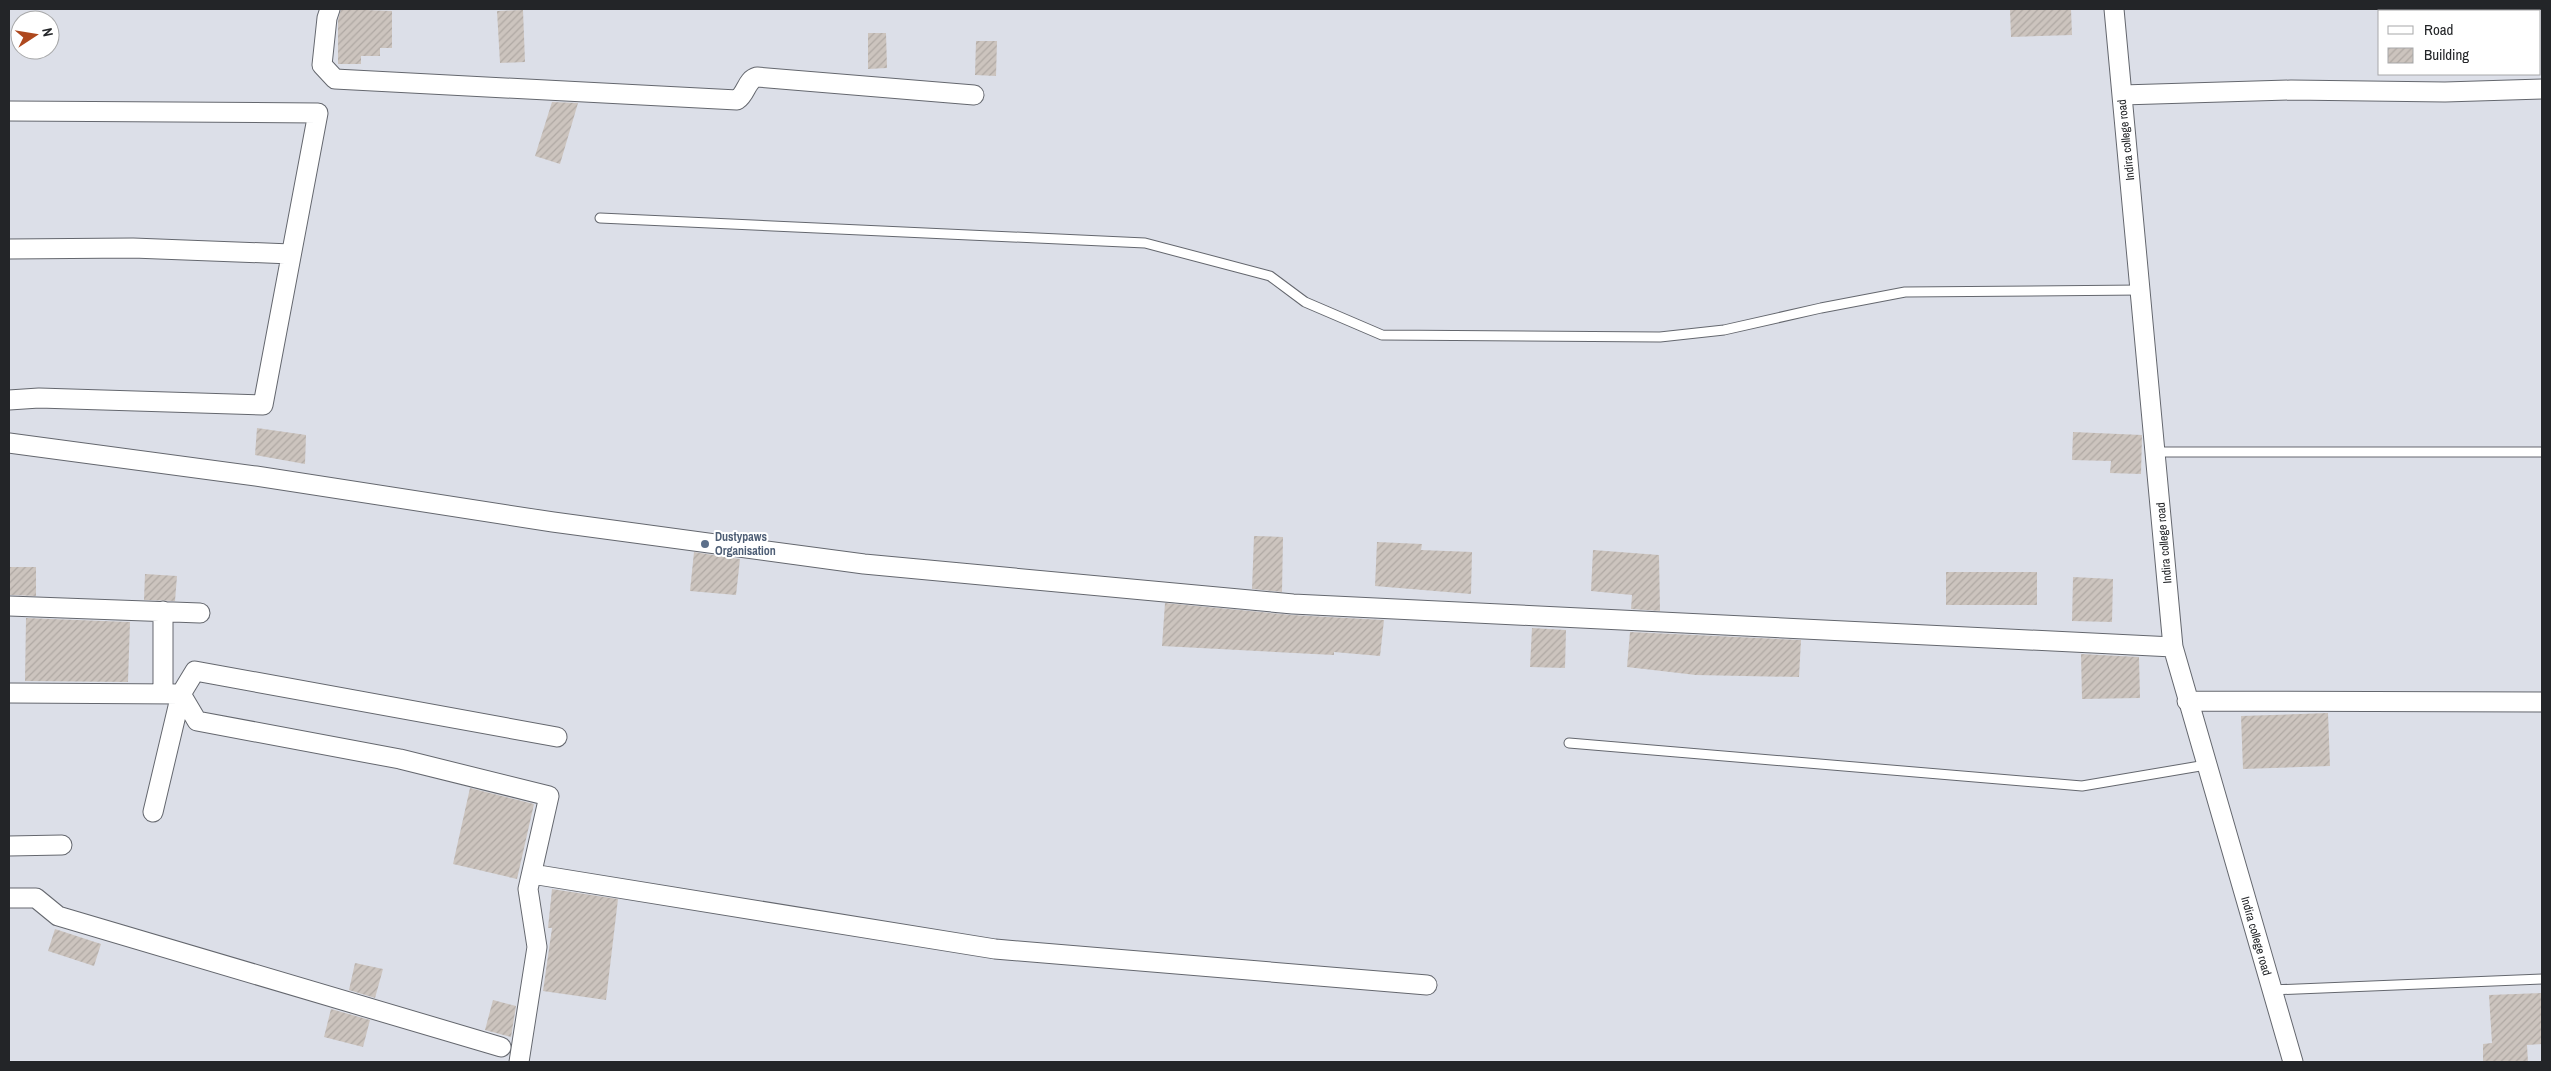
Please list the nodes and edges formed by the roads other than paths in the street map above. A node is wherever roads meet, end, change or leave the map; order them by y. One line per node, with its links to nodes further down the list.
1 (330, 9): 4 (street)
2 (2114, 9): 5 (street, Indira college road)
3 (2542, 88): 5 (street)
4 (974, 95)
5 (2122, 95): 10 (street, Indira college road)
6 (9, 111): 9 (street)
7 (600, 218): 10 (lane)
8 (9, 249): 9 (street)
9 (291, 254): 11 (street)
10 (2141, 290): 13 (street, Indira college road)
11 (9, 400)
12 (9, 444): 18 (street)
13 (2156, 452): 14 (lane); 18 (street, Indira college road)
14 (2542, 452)
15 (9, 606): 16 (street)
16 (163, 611): 17 (street); 20 (street)
17 (200, 613)
18 (2173, 647): 21 (street, Indira college road)
19 (9, 693): 20 (street)
20 (172, 694): 23 (street); 26 (street); 29 (street)
21 (2187, 701): 22 (street); 25 (street, Indira college road)
22 (2542, 702)
23 (557, 737)
24 (1569, 743): 25 (lane)
25 (2206, 764): 33 (street, Indira college road)
26 (153, 812)
27 (62, 845): 28 (street)
28 (9, 846)
29 (532, 874): 32 (street); 35 (street)
30 (9, 898): 34 (street)
31 (2542, 979): 33 (lane)
32 (1427, 985)
33 (2272, 990): 36 (street, Indira college road)
34 (500, 1047)
35 (519, 1062)
36 (2293, 1062)

